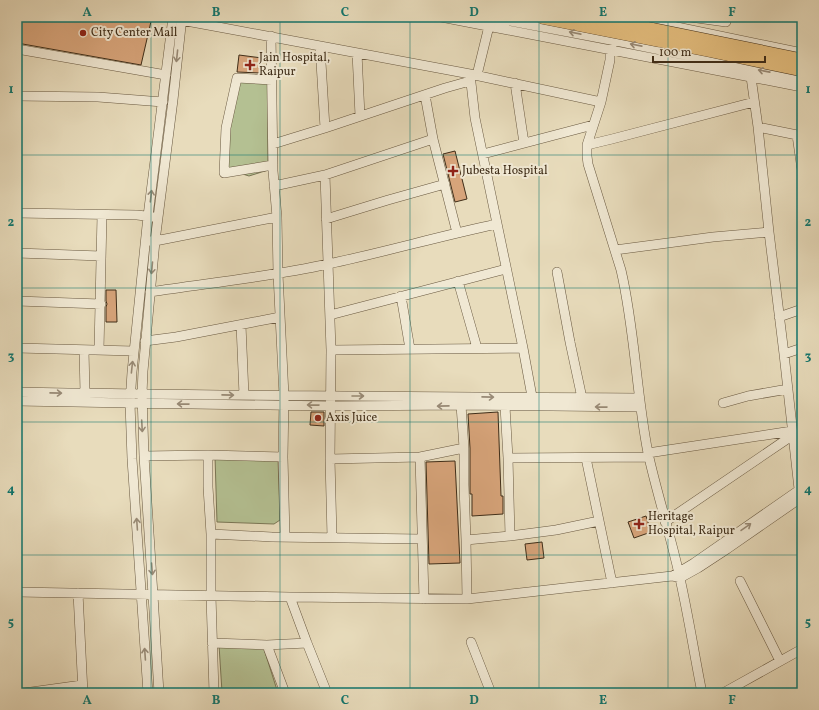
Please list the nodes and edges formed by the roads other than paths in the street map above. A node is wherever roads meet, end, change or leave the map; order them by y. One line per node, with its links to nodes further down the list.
1 (441, 17): 8 (street)
2 (541, 17): 17 (highway, bridge)
3 (592, 17): 16 (highway, bridge)
4 (622, 17): 12 (street)
5 (630, 17): 12 (street); 15 (street)
6 (690, 17): 9 (street)
7 (179, 18): 10 (street); 18 (street); 47 (street, one-way to 47)
8 (488, 21): 12 (street); 20 (street)
9 (726, 22)
10 (271, 36): 11 (street); 22 (street)
11 (320, 46): 14 (street); 33 (street)
12 (615, 46): 19 (street); 21 (street, one-way to 12); 28 (street)
13 (17, 49): 18 (street)
14 (357, 53): 20 (street); 30 (street)
15 (802, 53)
16 (802, 60)
17 (802, 70)
18 (166, 75): 27 (street)
19 (751, 76): 24 (street); 29 (street)
20 (472, 77): 23 (street); 25 (street); 39 (street)
21 (802, 79)
22 (272, 80): 37 (street); 40 (street)
23 (515, 83): 28 (street); 36 (street)
24 (802, 87)
25 (425, 95): 30 (street); 35 (street)
26 (17, 96): 27 (street)
27 (163, 102): 47 (street, one-way to 27)
28 (601, 102): 31 (street)
29 (754, 102): 32 (street); 38 (street)
30 (360, 116): 33 (street)
31 (593, 126): 36 (street); 38 (street)
32 (758, 127): 34 (street); 51 (street)
33 (325, 128): 37 (street)
34 (799, 135): 41 (street)
35 (433, 139): 42 (street); 43 (street)
36 (524, 143): 39 (street)
37 (273, 144): 40 (street)
38 (587, 145): 54 (street)
39 (483, 154): 50 (street)
40 (273, 165): 44 (street)
41 (802, 170)
42 (325, 175): 44 (street); 49 (street)
43 (445, 184): 49 (street); 52 (street)
44 (274, 186): 48 (street)
45 (17, 213): 46 (street)
46 (102, 215): 47 (street); 56 (street)
47 (153, 217): 53 (street)
48 (276, 217): 53 (street); 60 (street)
49 (326, 219): 57 (street)
50 (497, 224): 52 (street); 58 (street)
51 (769, 232): 54 (street); 69 (street)
52 (457, 233): 57 (street)
53 (150, 241): 62 (street, one-way to 62); 80 (street)
54 (615, 250): 87 (street)
55 (17, 254): 56 (street)
56 (101, 256): 65 (street)
57 (328, 264): 60 (street); 67 (street)
58 (506, 269): 61 (street); 74 (street)
59 (557, 272): 86 (street)
60 (278, 274): 62 (street); 68 (street)
61 (458, 281): 63 (street); 73 (street)
62 (150, 292): 71 (street)
63 (401, 296): 67 (street); 76 (street)
64 (17, 301): 65 (street)
65 (101, 304): 78 (street)
66 (802, 309): 69 (street)
67 (330, 315): 79 (street)
68 (280, 317): 70 (street); 90 (street)
69 (779, 317): 81 (street)
70 (241, 325): 71 (street); 85 (street)
71 (145, 341): 89 (street)
72 (17, 348): 77 (street)
73 (477, 348): 74 (street); 76 (street)
74 (523, 348): 93 (street)
75 (802, 348): 81 (street)
76 (410, 349): 79 (street)
77 (84, 350): 78 (street); 84 (street)
78 (99, 350): 80 (street)
79 (331, 350): 92 (street)
80 (134, 351): 88 (street, one-way to 80)
81 (784, 354): 82 (street)
82 (788, 389): 94 (street); 98 (street)
83 (17, 392): 84 (street, one-way to 84)
84 (85, 393): 88 (street)
85 (244, 395): 89 (street, one-way to 85); 90 (street)
86 (582, 398): 87 (street); 93 (street)
87 (639, 398): 97 (street)
88 (130, 399): 89 (street); 91 (street); 122 (street, one-way to 88)
89 (142, 399): 90 (street, one-way to 89); 102 (street, one-way to 102)
90 (284, 400): 92 (street); 103 (street)
91 (17, 401)
92 (331, 401): 93 (street, one-way to 93); 95 (street, one-way to 92); 107 (street)
93 (533, 402): 96 (street); 97 (street, one-way to 93)
94 (723, 403)
95 (461, 405): 96 (street); 99 (street)
96 (504, 406): 105 (street)
97 (640, 408): 101 (street)
98 (792, 433): 101 (street); 108 (street); 110 (street)
99 (464, 448): 104 (street); 116 (street)
100 (208, 455): 102 (street); 103 (street); 111 (street)
101 (649, 455): 106 (street); 110 (street)
102 (144, 456): 123 (street, one-way to 123)
103 (283, 457): 113 (street)
104 (420, 457): 107 (street); 115 (street)
105 (508, 458): 106 (street); 112 (street)
106 (586, 458): 109 (street)
107 (330, 459): 114 (street)
108 (801, 492): 117 (street)
109 (599, 520): 112 (street); 119 (street)
110 (665, 522): 117 (street)
111 (211, 534): 113 (street); 124 (street)
112 (510, 536): 116 (street)
113 (284, 537): 114 (street)
114 (332, 537): 115 (street)
115 (422, 539): 126 (street)
116 (466, 540): 127 (street)
117 (677, 575): 119 (street); 143 (street)
118 (740, 581): 134 (street)
119 (612, 583): 127 (street)
120 (17, 592): 121 (street)
121 (78, 593): 122 (street); 135 (street)
122 (141, 594): 123 (street); 137 (street, one-way to 122)
123 (154, 595): 124 (street); 138 (street)
124 (211, 596): 125 (street); 129 (street)
125 (290, 597): 126 (street); 130 (street)
126 (424, 599): 127 (street)
127 (467, 599)
128 (471, 642): 142 (street)
129 (212, 643): 131 (street); 139 (street)
130 (307, 643): 131 (street); 141 (street)
131 (267, 646): 140 (street)
132 (799, 650): 133 (street); 134 (street)
133 (802, 660)
134 (780, 661): 144 (street)
135 (82, 689): 136 (street)
136 (24, 693)
137 (148, 693)
138 (159, 693)
139 (214, 693)
140 (285, 693)
141 (327, 693)
142 (491, 693)
143 (702, 693)
144 (723, 693)

